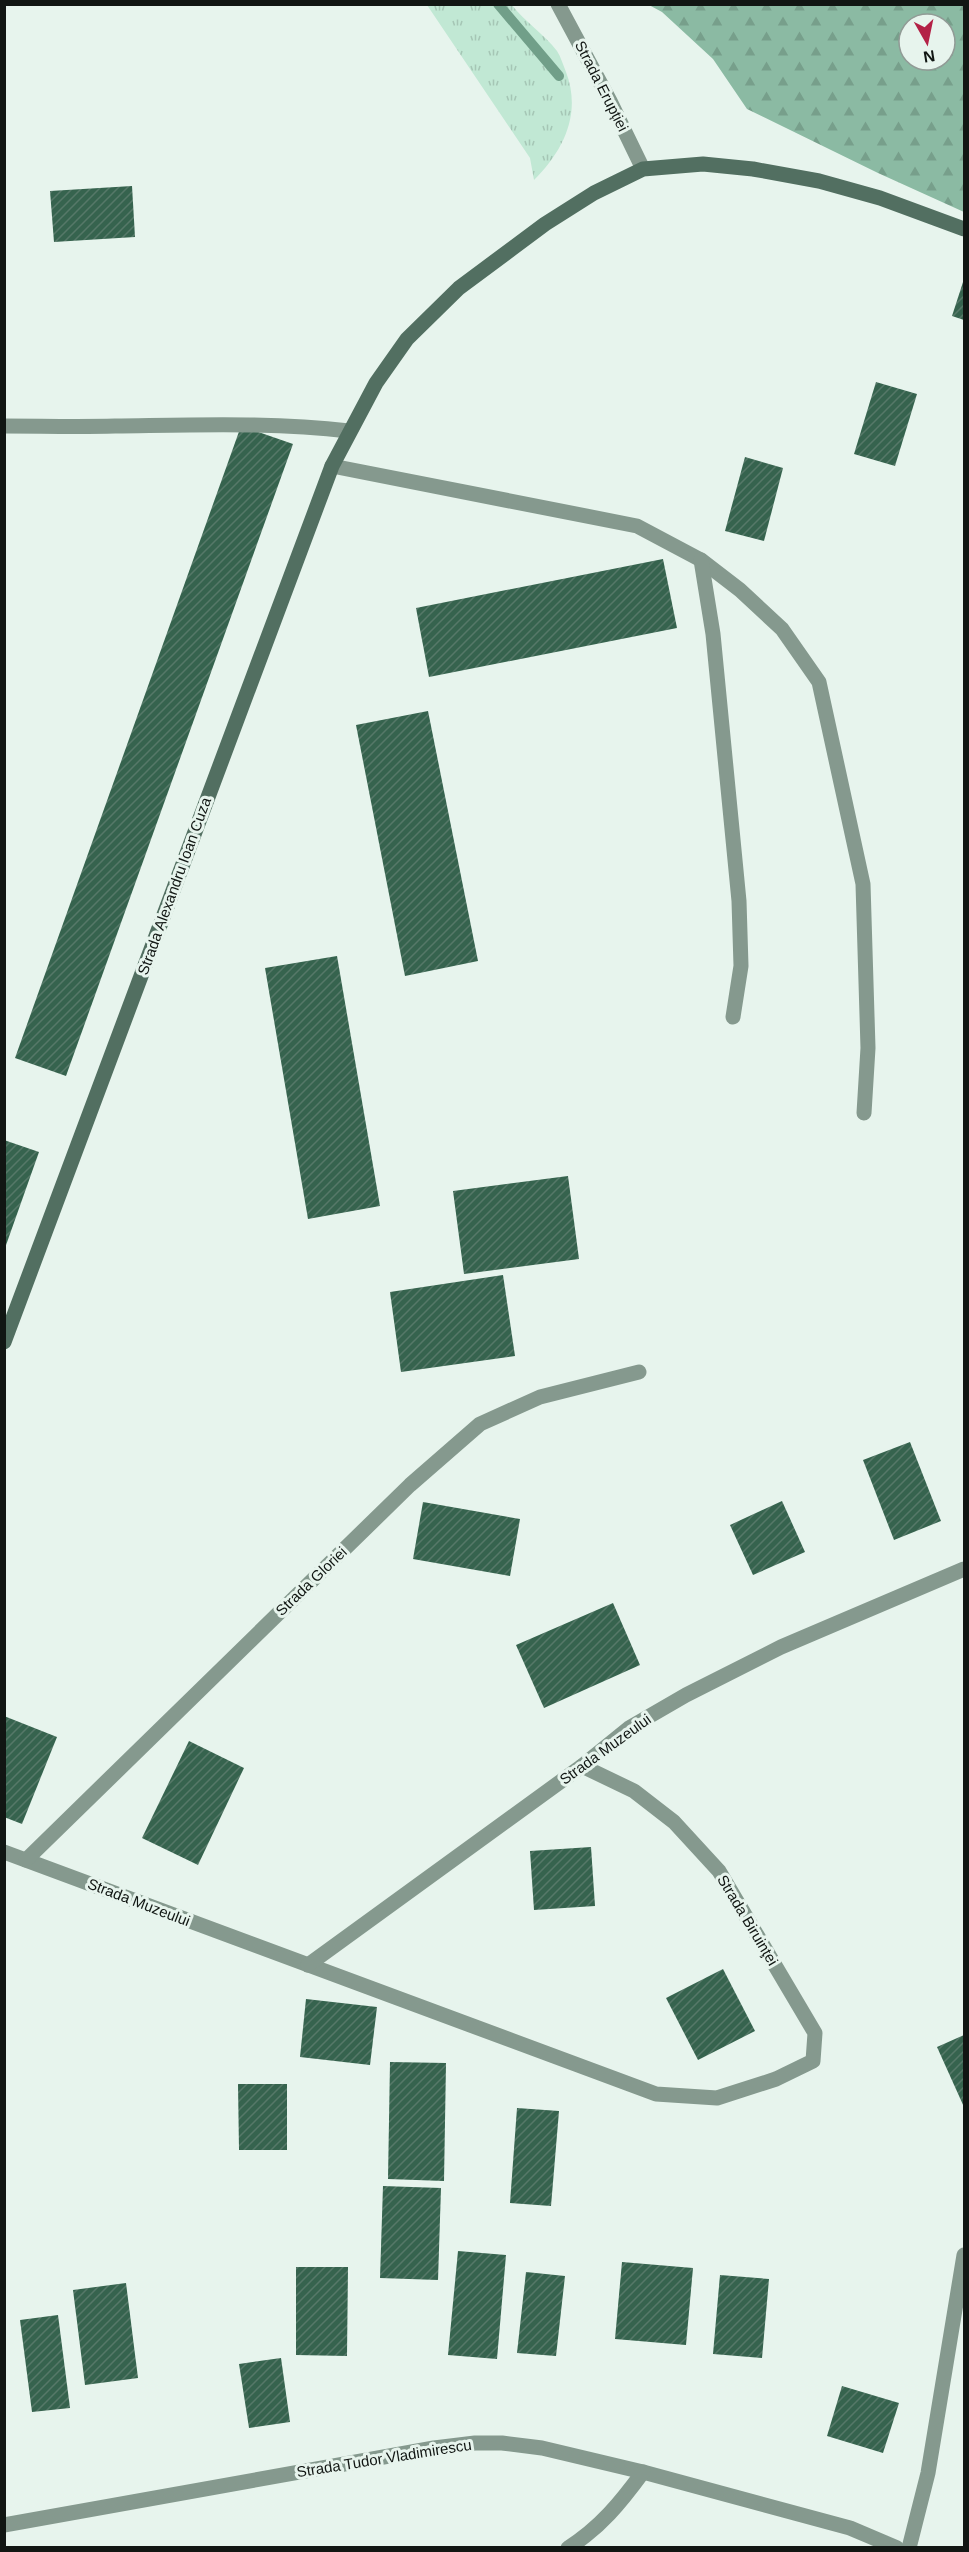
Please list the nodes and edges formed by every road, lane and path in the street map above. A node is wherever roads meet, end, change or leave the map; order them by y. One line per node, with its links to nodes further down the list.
1 (558, 4): 2 (street, Strada Erupției)
2 (643, 169): 3 (main road, Strada Alexandru Ioan Cuza); 5 (main road, Strada Alexandru Ioan Cuza)
3 (964, 229)
4 (4, 426): 5 (street)
5 (349, 431): 6 (main road, Strada Alexandru Ioan Cuza)
6 (332, 466): 7 (street); 10 (main road, Strada Alexandru Ioan Cuza)
7 (701, 560): 8 (street); 9 (street)
8 (733, 1017)
9 (864, 1113)
10 (4, 1342)
11 (639, 1372): 15 (street, Strada Gloriei)
12 (964, 1569): 13 (street, Strada Muzeului)
13 (582, 1766): 16 (street, Strada Muzeului); 17 (street, Strada Biruinţei)
14 (4, 1852): 15 (street, Strada Muzeului)
15 (26, 1860): 16 (street, Strada Muzeului)
16 (308, 1965): 17 (street, Strada Muzeului)
17 (813, 2061)
18 (964, 2255): 23 (street)
19 (643, 2472): 20 (street, Strada Tudor Vladimirescu); 21 (street); 22 (street, Strada Tudor Vladimirescu)
20 (4, 2525)
21 (568, 2547)
22 (897, 2547)
23 (909, 2547)

